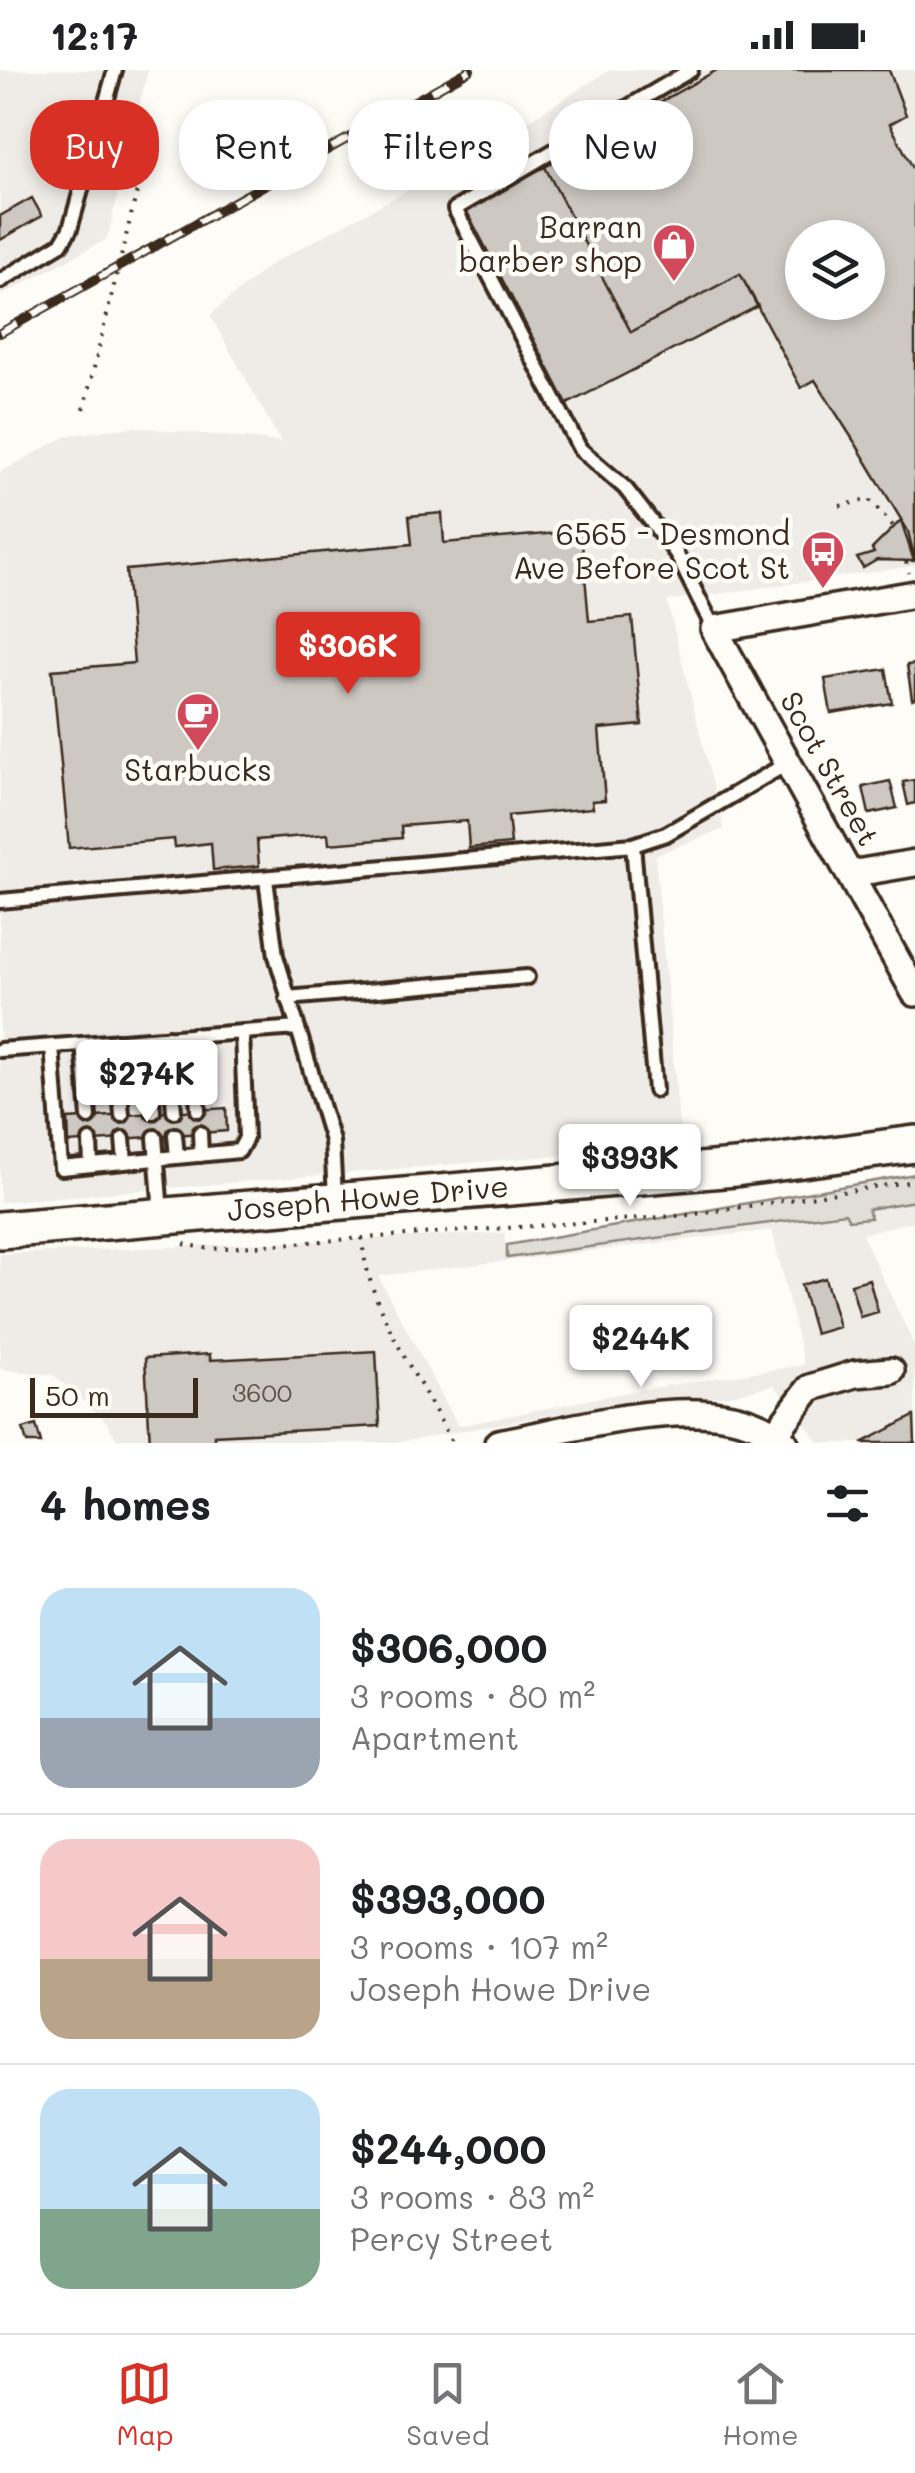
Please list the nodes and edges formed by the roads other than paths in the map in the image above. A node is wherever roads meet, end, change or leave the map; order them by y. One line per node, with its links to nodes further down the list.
1 (115, 70): 3 (lane)
2 (691, 70): 5 (lane)
3 (0, 281)
4 (915, 594): 5 (street)
5 (714, 628): 6 (street, Scot Street)
6 (788, 763): 7 (lane); 9 (street, Scot Street)
7 (632, 845): 10 (lane); 24 (lane)
8 (915, 863): 9 (street)
9 (850, 874): 13 (street, Scot Street)
10 (266, 878): 11 (lane); 14 (lane)
11 (0, 901)
12 (527, 977): 14 (lane)
13 (915, 993)
14 (287, 998): 15 (lane)
15 (298, 1028): 16 (lane); 41 (lane)
16 (242, 1032): 17 (lane); 36 (lane)
17 (193, 1036): 18 (lane); 25 (lane)
18 (168, 1037): 19 (lane); 26 (lane)
19 (148, 1038): 20 (lane); 27 (lane)
20 (116, 1041): 21 (lane); 28 (lane)
21 (83, 1044): 22 (lane); 29 (lane)
22 (52, 1046): 23 (lane); 40 (lane)
23 (0, 1050)
24 (655, 1090)
25 (198, 1110)
26 (174, 1111)
27 (154, 1112)
28 (122, 1115)
29 (89, 1118)
30 (200, 1133): 36 (lane)
31 (175, 1135): 37 (lane)
32 (155, 1136): 38 (lane)
33 (123, 1139): 39 (lane)
34 (90, 1141): 40 (lane)
35 (915, 1144): 41 (main road, Joseph Howe Drive)
36 (201, 1155): 37 (lane)
37 (177, 1157): 38 (lane)
38 (157, 1160): 39 (lane); 43 (lane)
39 (125, 1162): 40 (lane)
40 (91, 1165)
41 (336, 1202): 43 (main road, Joseph Howe Drive)
42 (0, 1230): 43 (main road, Joseph Howe Drive)
43 (164, 1231)
44 (891, 1371): 45 (street)
45 (780, 1438): 46 (street)
46 (498, 1443)

